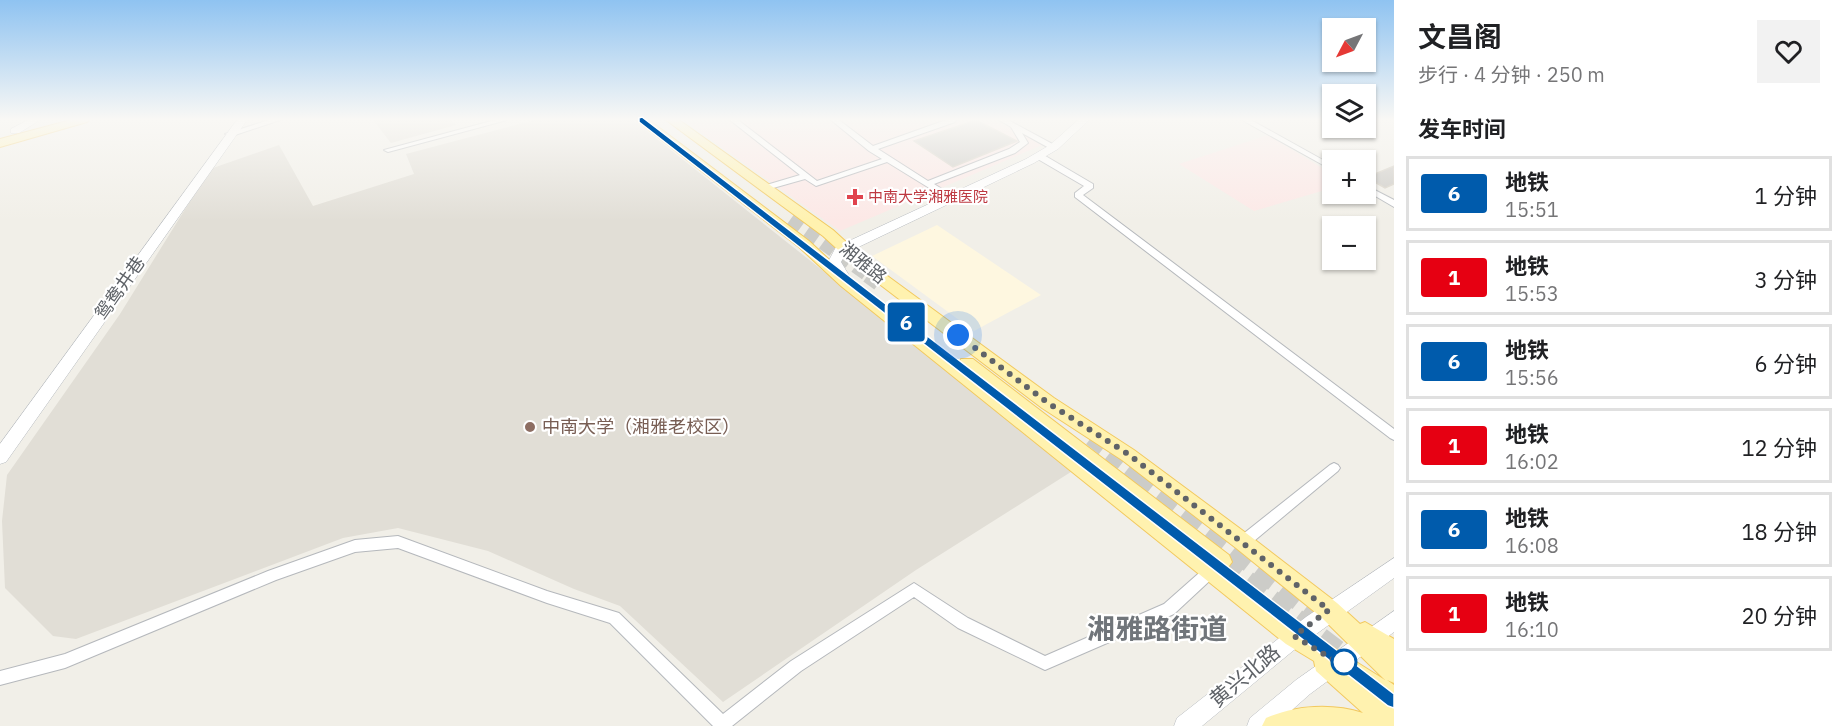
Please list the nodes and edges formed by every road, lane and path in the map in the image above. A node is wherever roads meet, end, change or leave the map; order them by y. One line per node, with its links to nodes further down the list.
1 (216, 154): 25 (main road, 鸳鸯井巷)
2 (686, 154): 20 (main road, 湘雅路)
3 (701, 154): 19 (main road)
4 (719, 154): 15 (main road, 湘雅路)
5 (778, 154): 13 (street)
6 (881, 154): 11 (street)
7 (1005, 154): 14 (street)
8 (1043, 154): 10 (main road)
9 (1307, 154): 12 (street)
10 (1039, 156): 17 (main road); 24 (street)
11 (888, 159): 13 (street); 14 (street)
12 (1322, 162)
13 (806, 176): 15 (street)
14 (930, 183): 17 (street)
15 (766, 188): 21 (main road, 湘雅路)
16 (1376, 193): 18 (street)
17 (952, 199): 21 (main road)
18 (1394, 204)
19 (790, 220)
20 (804, 244): 22 (main road, 湘雅路); 23 (main road, 湘雅路)
21 (845, 248): 22 (main road); 27 (main road, 湘雅路)
22 (835, 265): 23 (main road); 28 (main road, 湘雅路)
23 (846, 283): 28 (main road, 湘雅路)
24 (1394, 435)
25 (0, 457)
26 (1334, 468): 27 (street)
27 (1243, 542): 30 (main road, 湘雅路)
28 (1217, 566): 32 (main road, 湘雅路); 41 (street)
29 (1394, 567): 30 (main road, 黄兴北路)
30 (1329, 610): 32 (main road, 黄兴北路); 33 (main road, 湘雅路)
31 (1394, 620): 33 (main road)
32 (1294, 636): 35 (main road, 湘雅路); 42 (main road, 黄兴北路)
33 (1367, 640): 34 (main road); 35 (main road); 36 (main road)
34 (1394, 652)
35 (1333, 665): 38 (main road); 39 (main road); 43 (main road)
36 (1394, 672)
37 (0, 678): 41 (street)
38 (1394, 698)
39 (1365, 700): 40 (main road); 46 (main road)
40 (1394, 724)
41 (723, 725)
42 (1185, 726)
43 (1258, 726)
44 (1274, 726): 45 (main road)
45 (1368, 726)
46 (1389, 726)

